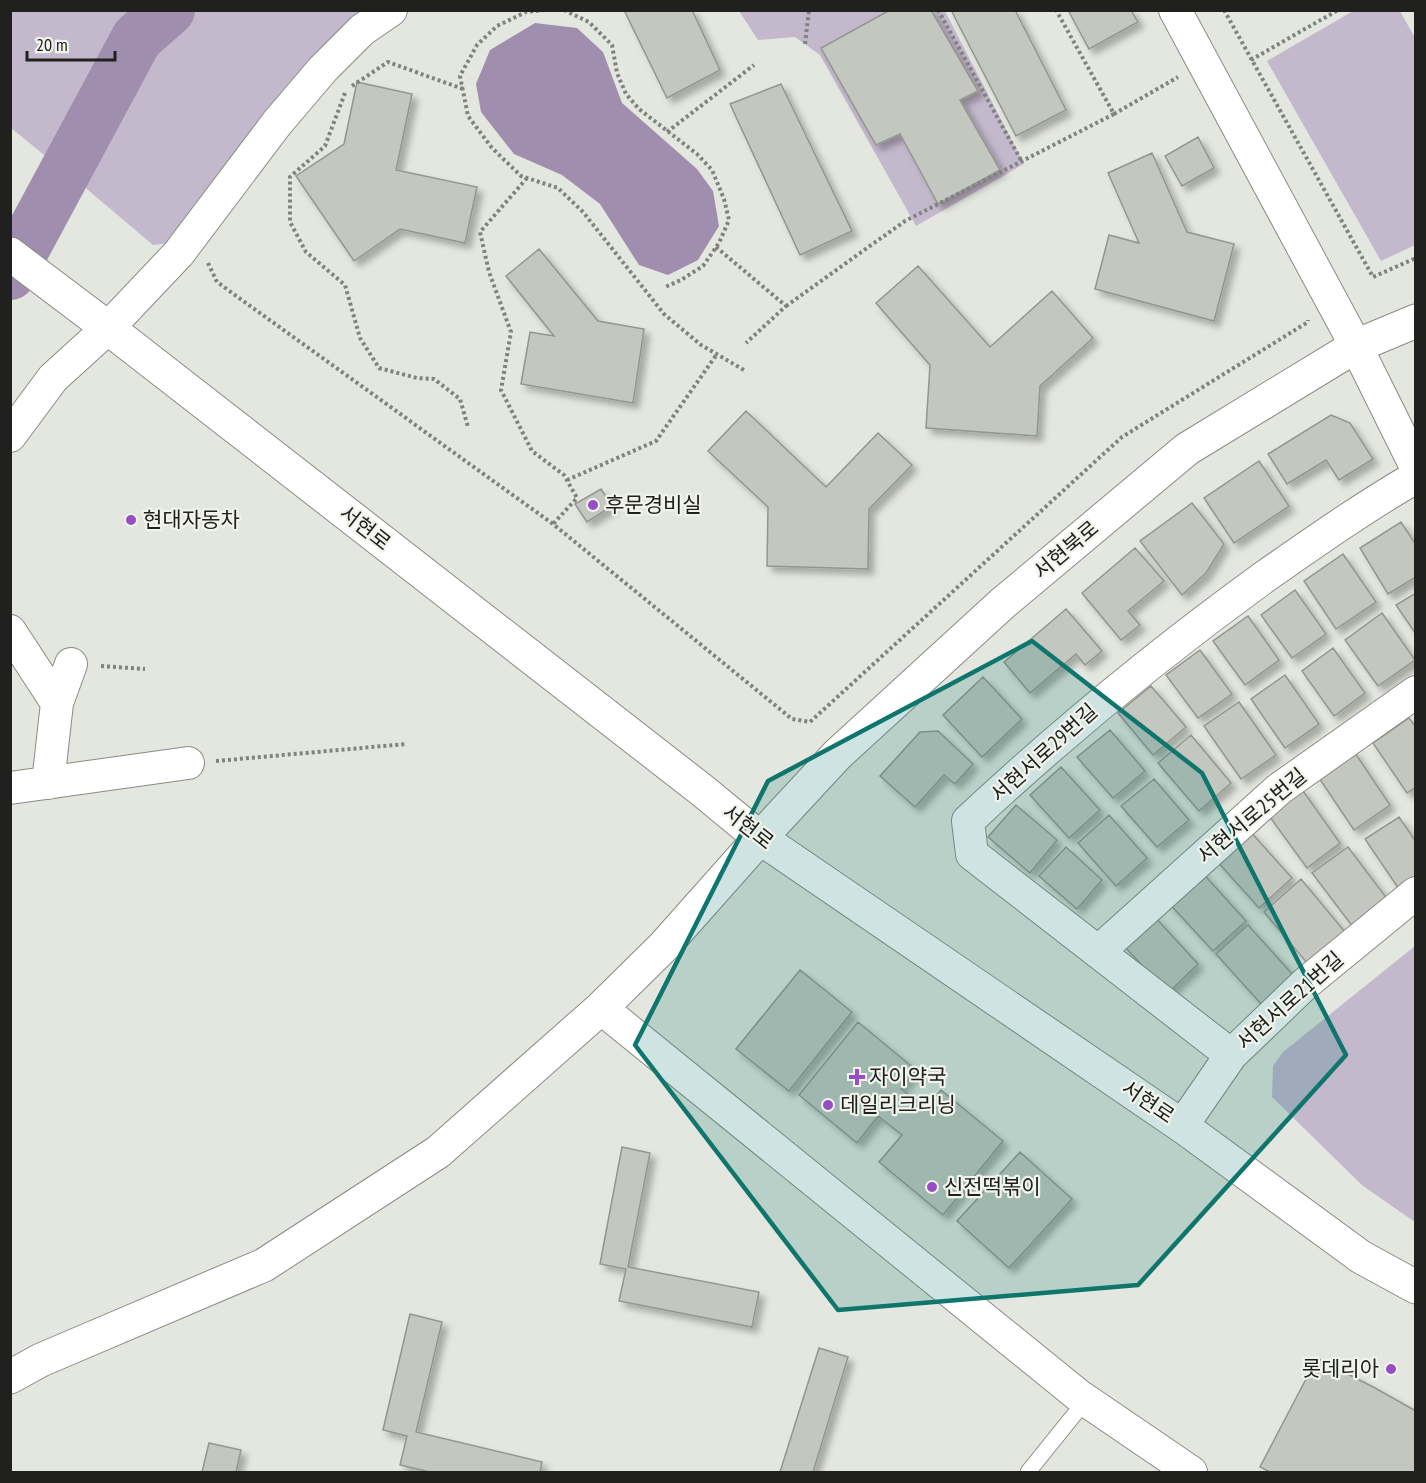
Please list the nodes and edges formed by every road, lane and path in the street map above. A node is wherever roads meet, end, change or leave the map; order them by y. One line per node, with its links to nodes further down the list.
1 (391, 10): 27 (street)
2 (545, 10): 14 (path)
3 (564, 10): 16 (path)
4 (809, 10): 10 (path)
5 (938, 10): 17 (path)
6 (1056, 10): 15 (path)
7 (1175, 10): 29 (street)
8 (1224, 10): 11 (path)
9 (1338, 10): 11 (path)
10 (805, 44)
11 (1251, 60): 21 (path)
12 (754, 64): 16 (path)
13 (1181, 75): 15 (path)
14 (463, 89): 18 (path); 32 (path)
15 (1114, 114): 17 (path)
16 (666, 132): 19 (path)
17 (1022, 162): 24 (path)
18 (527, 178): 30 (path); 36 (path)
19 (716, 248): 23 (path); 24 (path)
20 (10, 254): 27 (street, 서현로)
21 (1416, 258)
22 (206, 259): 37 (path)
23 (666, 287)
24 (786, 306): 28 (path)
25 (1310, 314): 37 (path)
26 (1416, 321): 29 (street, 서현북로)
27 (108, 328): 33 (street); 46 (street, 서현로)
28 (746, 343)
29 (1356, 346): 34 (street); 46 (street, 서현북로)
30 (717, 354): 31 (path); 36 (path)
31 (744, 370)
32 (468, 427)
33 (10, 436)
34 (1416, 467)
35 (1416, 477): 48 (street, 서현서로29번길)
36 (567, 480): 37 (path)
37 (553, 524)
38 (10, 630): 41 (street)
39 (71, 664): 41 (street)
40 (1416, 692): 48 (street, 서현서로25번길)
41 (57, 703): 44 (street)
42 (406, 744): 43 (path)
43 (188, 763): 44 (street)
44 (48, 783): 45 (street)
45 (10, 788)
46 (760, 838): 49 (street, 서현북로); 51 (street, 서현로)
47 (1416, 893): 50 (street, 서현서로21번길)
48 (1098, 952): 50 (street, 서현서로29번길)
49 (601, 1008): 53 (street, 서현북로); 54 (street)
50 (1232, 1055): 51 (street, 서현서로21번길)
51 (1182, 1126): 52 (street, 서현로)
52 (1416, 1287)
53 (10, 1377)
54 (1086, 1400): 55 (lane); 56 (street)
55 (1028, 1473)
56 (1191, 1473)

